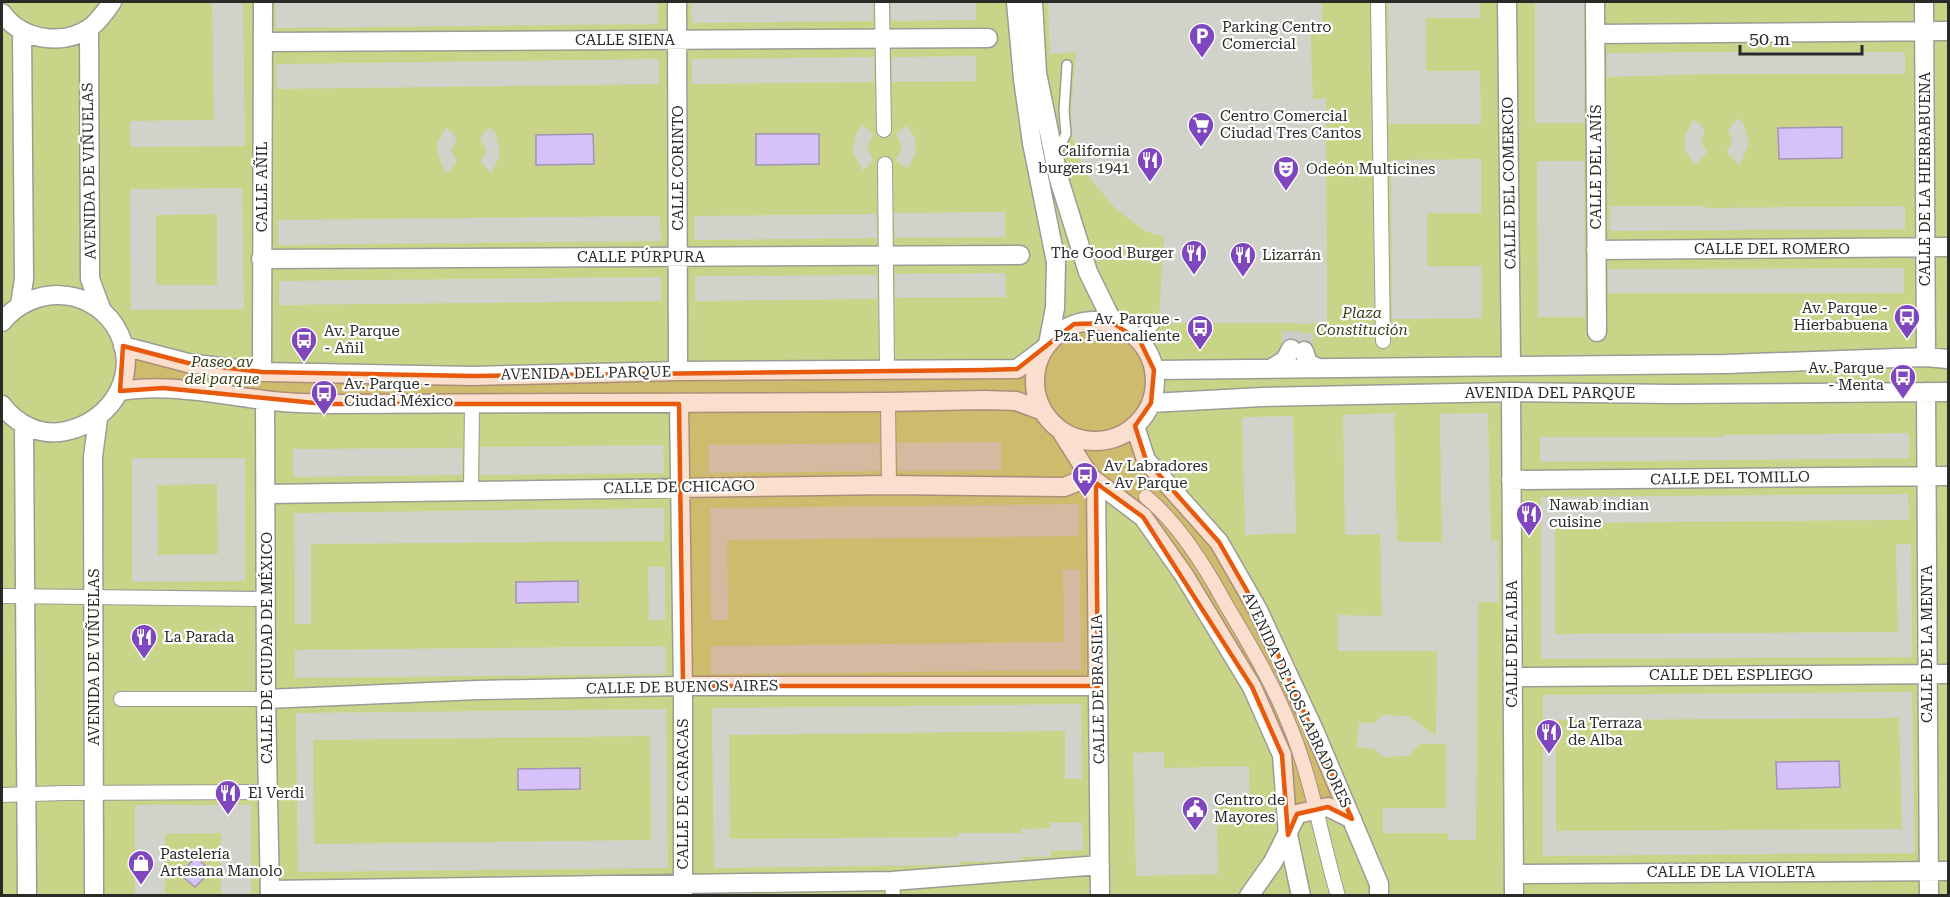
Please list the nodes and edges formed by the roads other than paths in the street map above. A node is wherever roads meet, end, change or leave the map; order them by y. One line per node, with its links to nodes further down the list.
1 (112, 2): 12 (street)
2 (263, 2): 20 (street, CALLE AÑIL)
3 (677, 2): 19 (street, CALLE CORINTO)
4 (882, 2): 17 (street)
5 (1016, 2): 41 (street)
6 (1033, 2): 23 (street)
7 (1378, 2): 39 (street)
8 (1507, 2): 44 (street, CALLE DEL COMERCIO)
9 (1594, 2): 16 (street, CALLE DEL ANÍS)
10 (1923, 2): 14 (street, CALLE DE LA HIERBABUENA)
11 (2, 13): 13 (street)
12 (89, 28): 13 (street); 33 (street, AVENIDA DE VIÑUELAS)
13 (22, 31): 32 (street)
14 (1924, 31): 15 (street); 16 (street); 25 (street, CALLE DE LA HIERBABUENA)
15 (1948, 31)
16 (1595, 34): 27 (street, CALLE DEL ANÍS)
17 (883, 38): 18 (street, CALLE SIENA); 19 (street, CALLE SIENA); 22 (street)
18 (988, 38)
19 (677, 39): 20 (street, CALLE SIENA); 30 (street, CALLE CORINTO)
20 (263, 42): 31 (street, CALLE AÑIL)
21 (1067, 66): 23 (lane)
22 (884, 130)
23 (1054, 159): 35 (street)
24 (885, 164): 28 (street)
25 (1925, 247): 26 (street, CALLE DEL ROMERO); 27 (street, CALLE DEL ROMERO); 42 (street, CALLE DE LA HIERBABUENA)
26 (1948, 247)
27 (1596, 250): 37 (street, CALLE DEL ANÍS)
28 (886, 255): 29 (street, CALLE PÚRPURA); 30 (street, CALLE PÚRPURA); 47 (street)
29 (1020, 255)
30 (678, 257): 31 (street, CALLE PÚRPURA); 49 (street, CALLE CORINTO)
31 (261, 259): 50 (street, CALLE AÑIL)
32 (20, 305): 33 (street); 34 (street)
33 (102, 311): 40 (street, AVENIDA DE VIÑUELAS)
34 (2, 322)
35 (1113, 323): 38 (street); 41 (street)
36 (1154, 323): 38 (street)
37 (1597, 332)
38 (1138, 339): 48 (street)
39 (1383, 341)
40 (123, 346): 50 (street, AVENIDA DEL PARQUE); 51 (street)
41 (1046, 346): 47 (street, AVENIDA DEL PARQUE); 61 (street)
42 (1926, 357): 43 (street, AVENIDA DEL PARQUE); 44 (street, AVENIDA DEL PARQUE)
43 (1948, 359)
44 (1511, 365): 46 (street, AVENIDA DEL PARQUE)
45 (1272, 368): 46 (street, AVENIDA DEL PARQUE); 46 (street); 48 (street, AVENIDA DEL PARQUE)
46 (1318, 368)
47 (887, 370): 49 (street, AVENIDA DEL PARQUE)
48 (1154, 370): 57 (street)
49 (678, 371): 50 (street, AVENIDA DEL PARQUE)
50 (262, 372)
51 (120, 391): 55 (street, AVENIDA DEL PARQUE); 62 (street)
52 (1511, 392): 53 (street, AVENIDA DEL PARQUE); 57 (street, AVENIDA DEL PARQUE); 69 (street, CALLE DEL ALBA)
53 (1926, 392): 54 (street, AVENIDA DEL PARQUE); 67 (street, CALLE DE LA MENTA)
54 (1948, 392)
55 (265, 401): 60 (street, AVENIDA DEL PARQUE); 73 (street, CALLE DE CIUDAD DE MÉXICO)
56 (888, 402): 58 (street, AVENIDA DEL PARQUE); 61 (street, AVENIDA DEL PARQUE); 70 (street)
57 (1151, 403): 64 (street)
58 (679, 404): 60 (street, AVENIDA DEL PARQUE); 71 (street, CALLE DE CARACAS)
59 (2, 405): 63 (street)
60 (472, 405): 72 (street)
61 (1043, 411): 65 (street)
62 (98, 419): 63 (street); 77 (street, AVENIDA DE VIÑUELAS)
63 (24, 425): 76 (street)
64 (1135, 426): 65 (street); 91 (street, AVENIDA DE LOS LABRADORES)
65 (1061, 431): 68 (street)
66 (1948, 476): 67 (street, CALLE DEL TOMILLO)
67 (1926, 477): 69 (street, CALLE DEL TOMILLO); 79 (street, CALLE DE LA MENTA)
68 (1093, 480): 70 (street, CALLE DE CHICAGO); 83 (street, CALLE DE BRASILIA); 92 (street)
69 (1512, 480): 81 (street, CALLE DEL ALBA)
70 (888, 485): 71 (street, CALLE DE CHICAGO)
71 (680, 487): 72 (street, CALLE DE CHICAGO); 82 (street, CALLE DE CARACAS)
72 (471, 490): 73 (street, CALLE DE CHICAGO)
73 (267, 494): 78 (street, CALLE DE CIUDAD DE MÉXICO)
74 (1146, 496): 90 (street)
75 (2, 596): 76 (street)
76 (26, 596): 77 (street); 89 (street)
77 (94, 597): 78 (street); 87 (street, AVENIDA DE VIÑUELAS)
78 (267, 599): 85 (street, CALLE DE CIUDAD DE MÉXICO)
79 (1928, 674): 80 (street, CALLE DEL ESPLIEGO); 81 (street, CALLE DEL ESPLIEGO); 94 (street, CALLE DE LA MENTA)
80 (1948, 674)
81 (1513, 677): 96 (street, CALLE DEL ALBA)
82 (683, 686): 83 (street, CALLE DE BUENOS AIRES); 85 (street, CALLE DE BUENOS AIRES); 98 (street, CALLE DE CARACAS)
83 (1098, 686): 93 (street, CALLE DE BRASILIA)
84 (121, 699): 85 (street)
85 (266, 699): 86 (street, CALLE DE CIUDAD DE MÉXICO)
86 (267, 792): 87 (street); 100 (street, CALLE DE CIUDAD DE MÉXICO)
87 (94, 794): 89 (street); 102 (street, AVENIDA DE VIÑUELAS)
88 (2, 795): 89 (street)
89 (27, 795): 101 (street)
90 (1316, 810): 91 (street); 92 (street); 106 (street)
91 (1352, 819): 107 (street, AVENIDA DE LOS LABRADORES)
92 (1288, 835): 104 (street); 105 (street)
93 (1100, 865): 97 (street); 103 (street, CALLE DE BRASILIA)
94 (1929, 871): 95 (street, CALLE DE LA VIOLETA); 96 (street, CALLE DE LA VIOLETA); 109 (street, CALLE DE LA MENTA)
95 (1948, 871)
96 (1514, 874): 108 (street, CALLE DEL ALBA)
97 (893, 888): 98 (street)
98 (683, 890): 99 (street)
99 (477, 891): 100 (street)
100 (270, 893)
101 (27, 896)
102 (94, 896)
103 (1100, 896)
104 (1249, 896)
105 (1301, 896)
106 (1338, 896)
107 (1379, 896)
108 (1514, 896)
109 (1929, 896)

